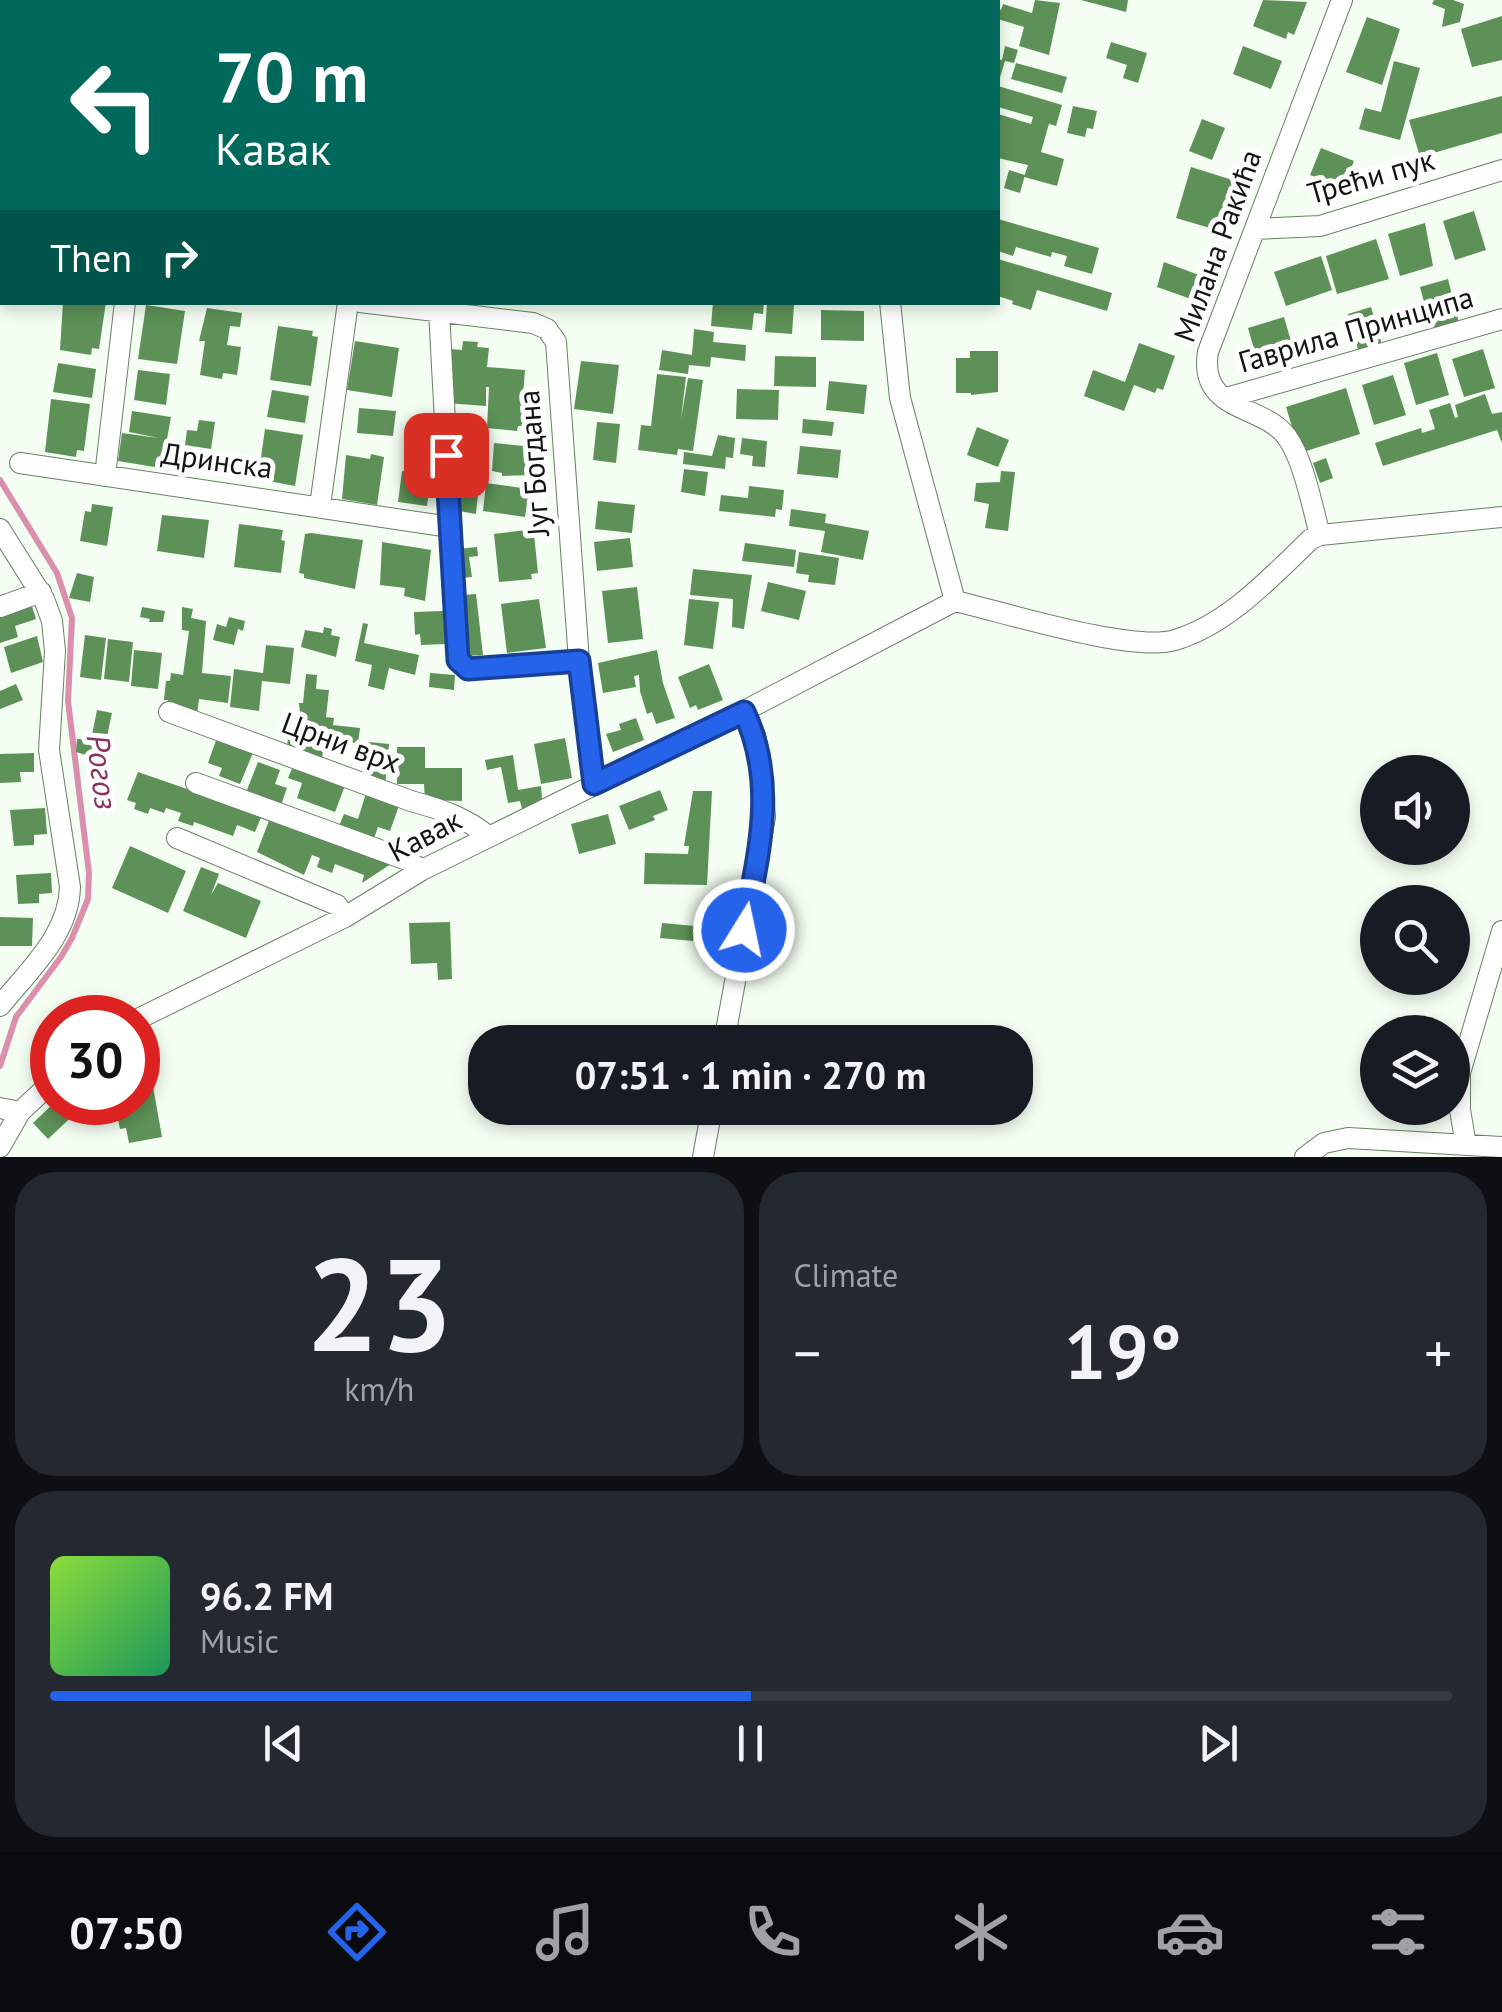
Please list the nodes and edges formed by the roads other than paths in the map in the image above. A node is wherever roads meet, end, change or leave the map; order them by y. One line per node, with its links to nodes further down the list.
1 (1342, 0): 3 (street, Милана Ракића)
2 (1502, 170): 3 (street, Трећи пук)
3 (1255, 229): 10 (street, Милана Ракића)
4 (125, 305): 12 (street)
5 (348, 305): 13 (street)
6 (384, 305): 8 (street, Југ Богдана)
7 (890, 305): 19 (street)
8 (439, 312): 15 (street); 21 (street, Југ Богдана)
9 (1502, 319): 10 (street, Гаврила Принципа)
10 (1226, 398): 17 (street)
11 (20, 463): 12 (street, Дринска)
12 (105, 476): 13 (street, Дринска)
13 (320, 506): 15 (street, Дринска)
14 (1502, 517): 17 (street)
15 (450, 527): 21 (street)
16 (0, 529): 18 (street)
17 (1320, 535): 19 (street)
18 (41, 592): 20 (street); 31 (street)
19 (955, 601): 23 (street, Кавак)
20 (0, 608)
21 (579, 661): 25 (street, Југ Богдана)
22 (169, 712): 26 (street, Црни врх)
23 (744, 712): 25 (street, Кавак); 33 (street)
24 (196, 783): 28 (street)
25 (594, 784): 26 (street, Кавак)
26 (488, 836): 28 (street, Кавак)
27 (176, 838): 29 (street)
28 (422, 870): 29 (street, Кавак)
29 (345, 917): 32 (street, Кавак)
30 (1502, 930): 36 (street)
31 (0, 1006)
32 (160, 1008)
33 (727, 1025)
34 (10, 1110): 37 (street)
35 (709, 1125): 39 (street)
36 (1466, 1145): 38 (street); 40 (street)
37 (0, 1147)
38 (1501, 1147): 41 (street)
39 (702, 1157)
40 (1305, 1157)
41 (1498, 1157)

